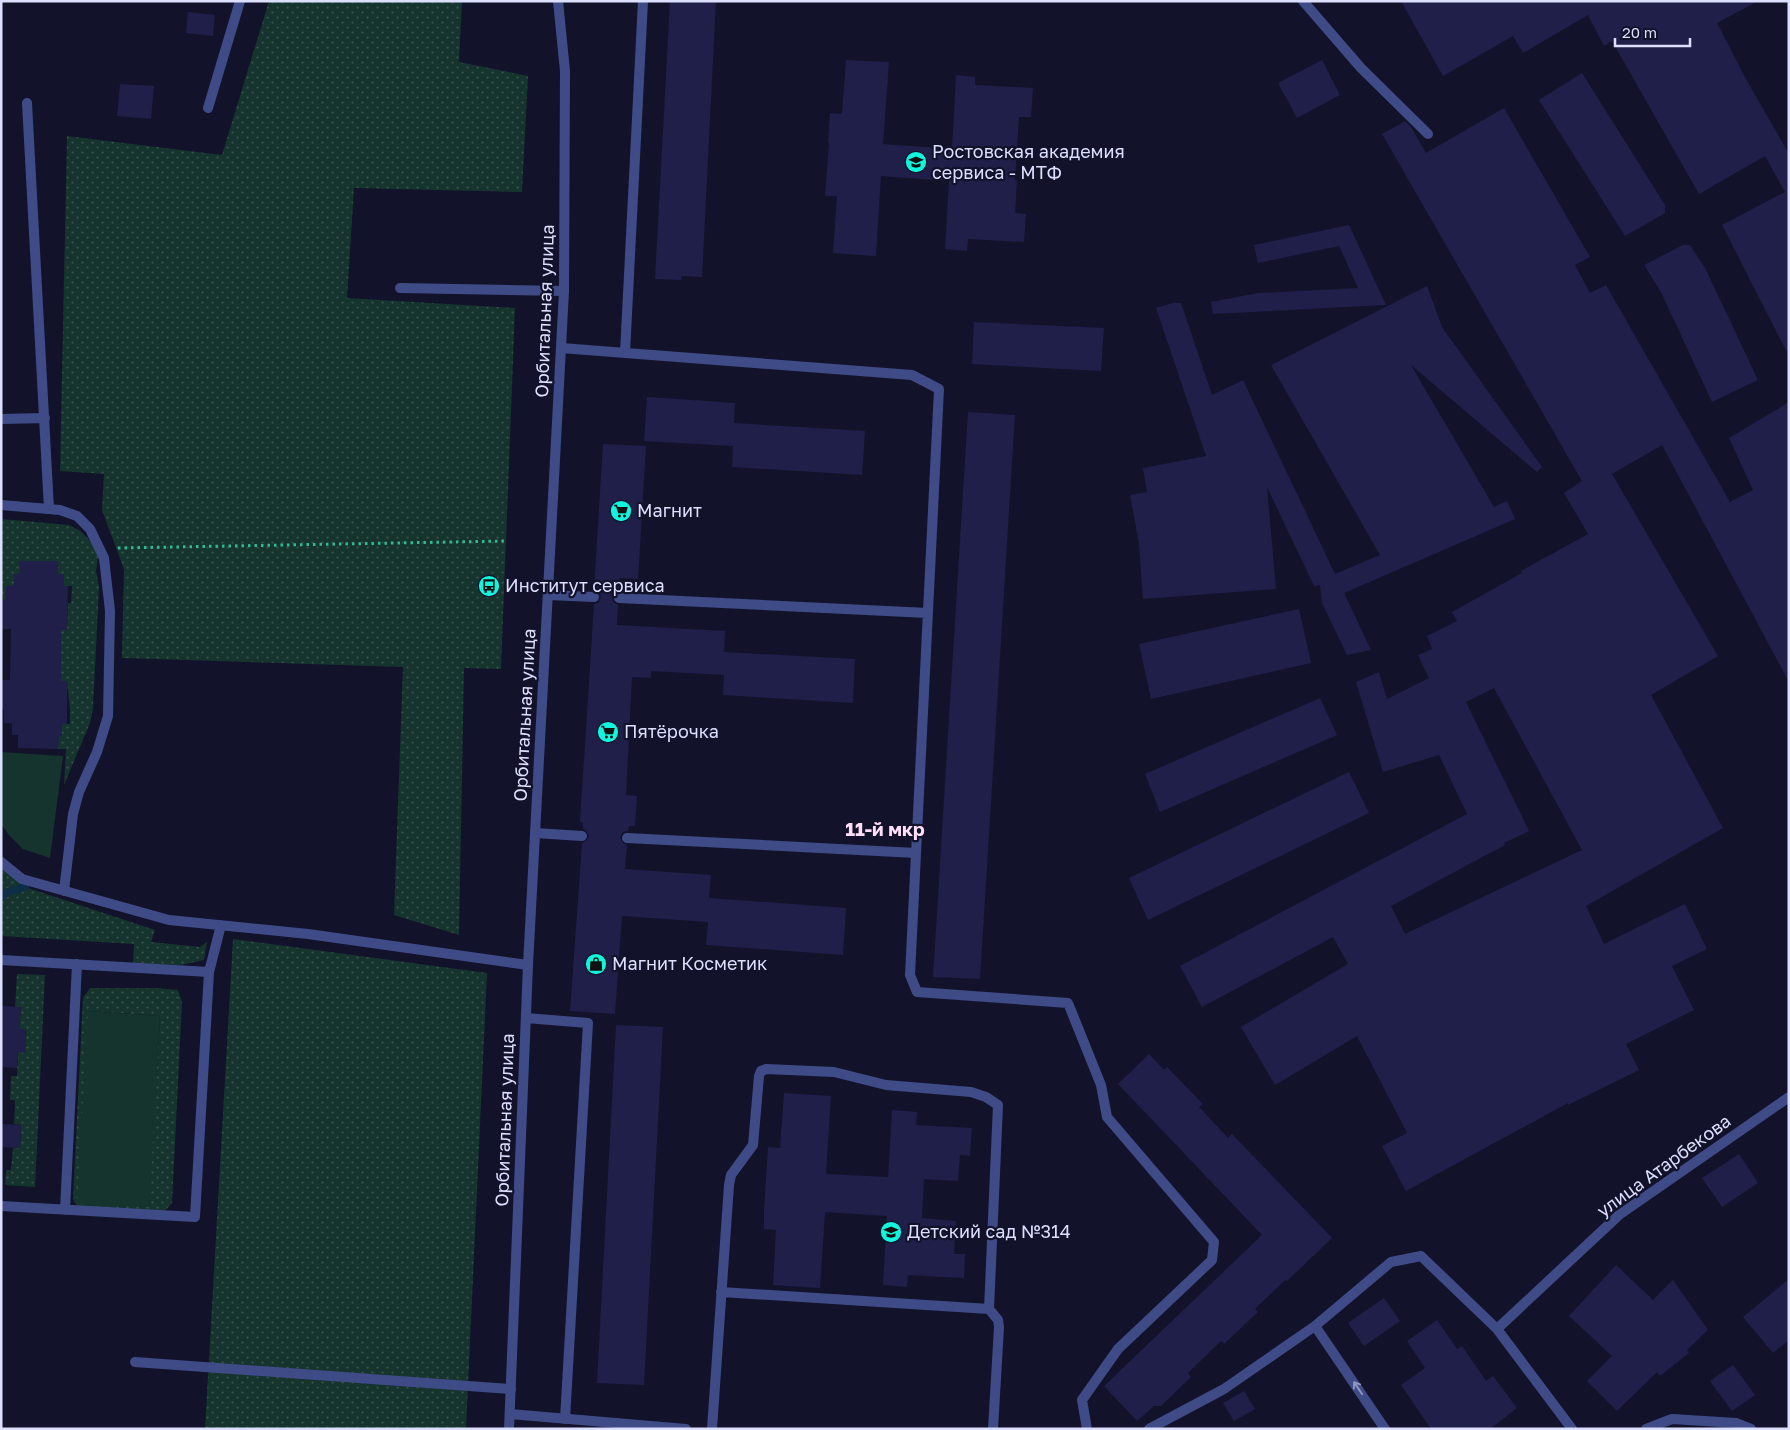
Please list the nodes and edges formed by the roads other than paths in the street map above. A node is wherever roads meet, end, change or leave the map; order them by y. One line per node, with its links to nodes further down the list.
1 (240, 1): 6 (street)
2 (643, 1): 11 (street)
3 (1302, 1): 7 (street)
4 (558, 2): 9 (street, Орбитальная улица)
5 (27, 103): 12 (street)
6 (208, 108)
7 (1428, 134)
8 (400, 288): 9 (street)
9 (564, 291): 10 (street, Орбитальная улица)
10 (561, 348): 11 (street); 16 (street, Орбитальная улица)
11 (626, 353): 19 (street)
12 (44, 418): 13 (street); 15 (street)
13 (1, 419)
14 (1, 506): 15 (street)
15 (49, 509): 25 (street)
16 (548, 595): 17 (street); 20 (street, Орбитальная улица)
17 (594, 597)
18 (619, 598): 19 (street)
19 (928, 613): 23 (street)
20 (535, 833): 21 (street); 29 (street, Орбитальная улица)
21 (582, 836)
22 (628, 838): 23 (street)
23 (916, 853): 47 (street)
24 (1, 862): 25 (street)
25 (64, 890): 26 (street)
26 (221, 925): 29 (street); 30 (street)
27 (1, 960): 28 (street)
28 (77, 964): 30 (street); 34 (street)
29 (528, 966): 31 (street, Орбитальная улица)
30 (209, 972): 34 (street)
31 (526, 1018): 40 (street, Орбитальная улица); 42 (street)
32 (1789, 1097): 38 (street, улица Атарбекова)
33 (1, 1206): 34 (street)
34 (65, 1210)
35 (721, 1292): 36 (street); 36 (street); 45 (street)
36 (989, 1309): 46 (street)
37 (1315, 1326): 38 (street); 48 (street); 49 (street, one-way to 37)
38 (1497, 1329): 50 (street)
39 (135, 1362): 40 (street)
40 (511, 1388): 41 (street, Орбитальная улица)
41 (510, 1414): 42 (street); 43 (street, Орбитальная улица)
42 (566, 1419): 44 (street)
43 (509, 1429)
44 (686, 1429)
45 (712, 1429)
46 (993, 1429)
47 (1086, 1429)
48 (1149, 1429)
49 (1385, 1429)
50 (1572, 1429)
51 (1646, 1429): 52 (street)
52 (1751, 1429)

